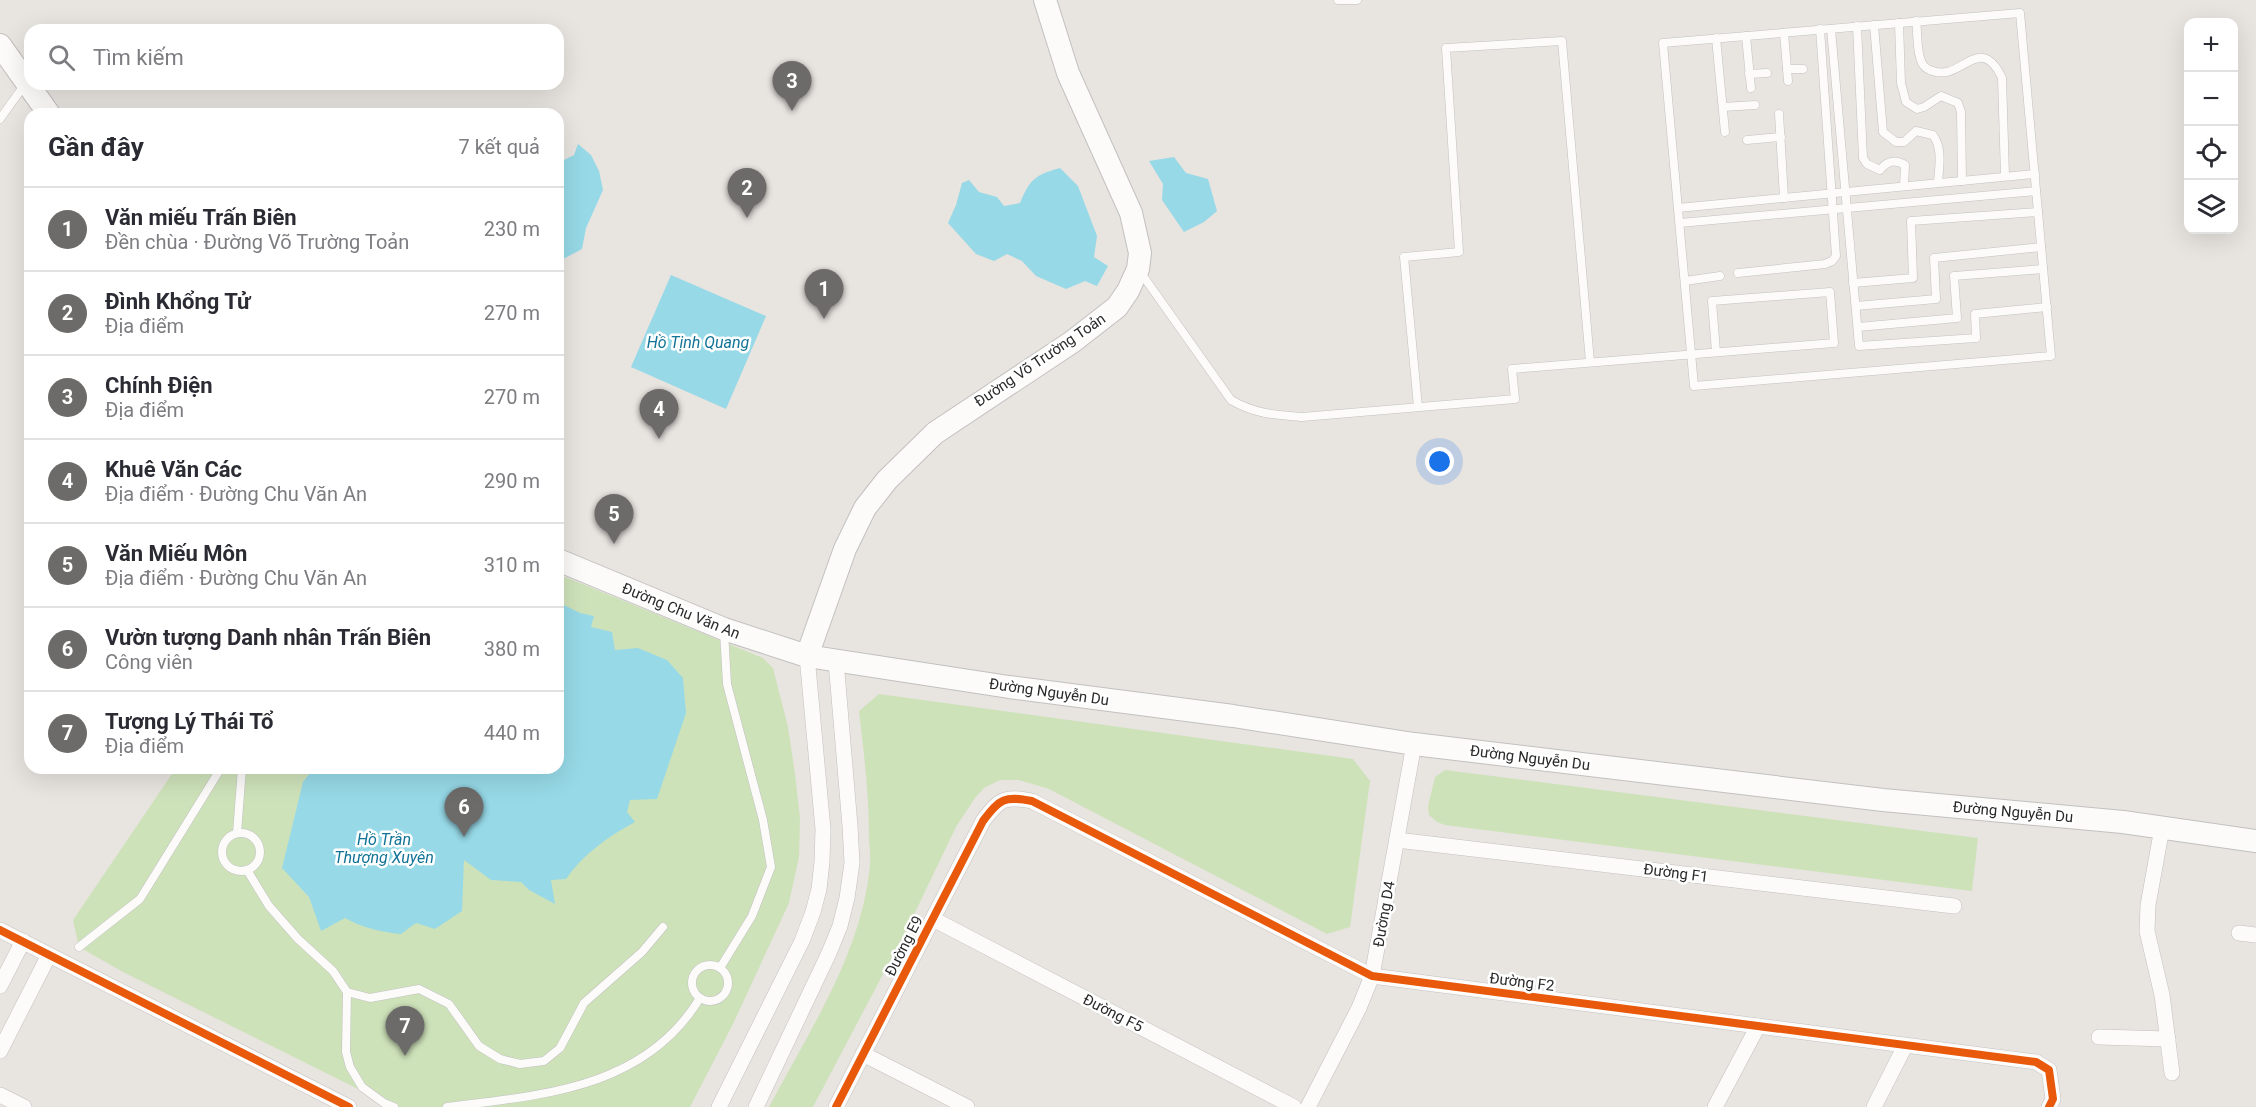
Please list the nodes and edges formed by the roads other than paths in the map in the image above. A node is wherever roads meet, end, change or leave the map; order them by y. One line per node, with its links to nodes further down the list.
1 (1045, 0): 46 (main road, Đường Võ Trường Toản)
2 (1338, 0): 3 (lane)
3 (1357, 0)
4 (1916, 21): 5 (lane); 31 (lane); 32 (lane)
5 (1899, 23): 6 (lane); 33 (lane)
6 (1874, 25): 7 (lane); 34 (lane)
7 (1857, 26): 9 (lane); 35 (lane)
8 (1820, 29): 9 (lane); 10 (lane); 38 (lane)
9 (1831, 29): 37 (lane)
10 (1784, 33): 11 (lane); 14 (lane)
11 (1746, 36): 12 (lane); 17 (lane)
12 (1716, 38): 24 (lane); 40 (lane)
13 (0, 45): 18 (main road)
14 (1787, 69): 15 (lane); 19 (lane)
15 (1803, 69)
16 (1767, 73): 17 (lane)
17 (1749, 74): 21 (lane)
18 (24, 79)
19 (1788, 81)
20 (24, 85): 27 (lane)
21 (1750, 88)
22 (32, 90): 25 (main road)
23 (1755, 105): 24 (lane)
24 (1723, 107): 28 (lane)
25 (45, 108)
26 (1779, 114): 29 (lane)
27 (0, 119)
28 (1725, 132)
29 (1780, 137): 30 (lane); 39 (lane)
30 (1747, 140)
31 (2035, 174): 32 (lane); 36 (lane)
32 (2005, 176): 33 (lane)
33 (1962, 180): 34 (lane)
34 (1938, 183): 35 (lane)
35 (1904, 186): 37 (lane)
36 (2036, 190): 41 (lane); 43 (lane)
37 (1845, 192): 38 (lane); 41 (lane)
38 (1831, 193): 39 (lane); 42 (lane)
39 (1784, 198): 40 (lane)
40 (1678, 208): 44 (lane)
41 (1847, 208): 42 (lane); 51 (lane)
42 (1832, 209): 44 (lane); 48 (lane)
43 (2038, 212): 45 (lane); 51 (lane)
44 (1680, 223): 50 (lane)
45 (2042, 247): 47 (lane); 52 (lane)
46 (1138, 269): 58 (lane); 61 (main road, Đường Võ Trường Toản)
47 (2043, 269): 53 (lane); 54 (lane)
48 (1738, 273)
49 (1720, 276): 50 (lane)
50 (1685, 281): 56 (lane)
51 (1853, 283): 52 (lane)
52 (1856, 306): 54 (lane)
53 (2047, 307): 54 (lane); 56 (lane)
54 (1858, 327)
55 (1716, 352): 55 (lane); 56 (lane)
56 (1691, 353): 57 (lane)
57 (1590, 362): 58 (lane); 58 (lane)
58 (1418, 407)
59 (564, 562): 60 (main road, Đường Chu Văn An)
60 (724, 629): 61 (main road, Đường Chu Văn An); 81 (lane)
61 (807, 656): 62 (main road, Đường Nguyễn Du); 99 (street)
62 (836, 661): 63 (main road, Đường Nguyễn Du); 100 (street)
63 (1414, 744): 67 (main road, Đường Nguyễn Du); 69 (street, Đường D4)
64 (217, 774): 79 (lane)
65 (242, 774): 68 (lane)
66 (1002, 802): 73 (street, Đường E9); 82 (street, Đường F2)
67 (2162, 828): 70 (main road, Đường Nguyễn Du); 88 (street)
68 (237, 833): 71 (lane); 71 (lane)
69 (1397, 840): 72 (street, Đường F1); 82 (street, Đường D4)
70 (2256, 841)
71 (247, 870): 84 (lane)
72 (1954, 906)
73 (933, 919): 91 (street, Đường E9); 103 (street, Đường F5)
74 (663, 927): 84 (lane)
75 (0, 930): 78 (street)
76 (2239, 933): 77 (street)
77 (2256, 935)
78 (23, 941): 80 (street); 83 (street)
79 (79, 947)
80 (49, 955): 90 (street); 96 (street)
81 (720, 968): 85 (lane); 85 (lane)
82 (1372, 976): 86 (street, Đường F2); 104 (street, Đường D4)
83 (0, 986)
84 (346, 992): 97 (lane)
85 (700, 998): 98 (lane)
86 (1758, 1026): 89 (street, Đường F2); 105 (street)
87 (2099, 1037): 88 (street)
88 (2168, 1039): 92 (street)
89 (1905, 1046): 94 (street, Đường F2); 106 (street)
90 (0, 1051)
91 (863, 1054): 101 (street, Đường E9); 102 (street)
92 (2172, 1073)
93 (0, 1095): 95 (street)
94 (2051, 1103)
95 (24, 1107)
96 (349, 1107)
97 (394, 1107)
98 (447, 1107)
99 (719, 1107)
100 (756, 1107)
101 (836, 1107)
102 (967, 1107)
103 (1294, 1107)
104 (1308, 1107)
105 (1715, 1107)
106 (1874, 1107)

